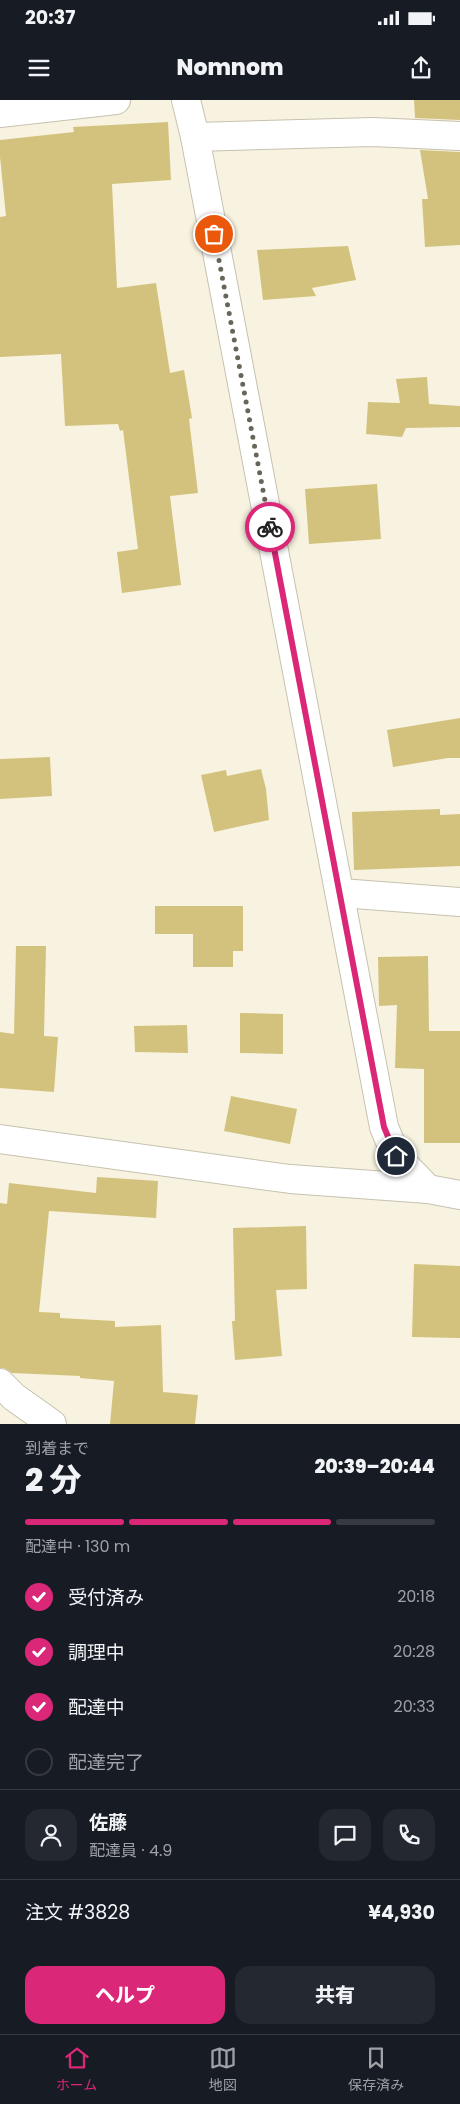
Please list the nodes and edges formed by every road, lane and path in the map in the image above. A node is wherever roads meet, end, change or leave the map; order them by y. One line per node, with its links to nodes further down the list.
1 (116, 100): 3 (main road)
2 (186, 100): 4 (main road)
3 (0, 113)
4 (195, 136): 5 (main road); 6 (main road)
5 (460, 136)
6 (341, 893): 7 (main road); 9 (main road)
7 (460, 902)
8 (0, 1139): 9 (main road)
9 (428, 1189): 10 (main road)
10 (460, 1195)
11 (0, 1383): 12 (main road)
12 (52, 1424)

